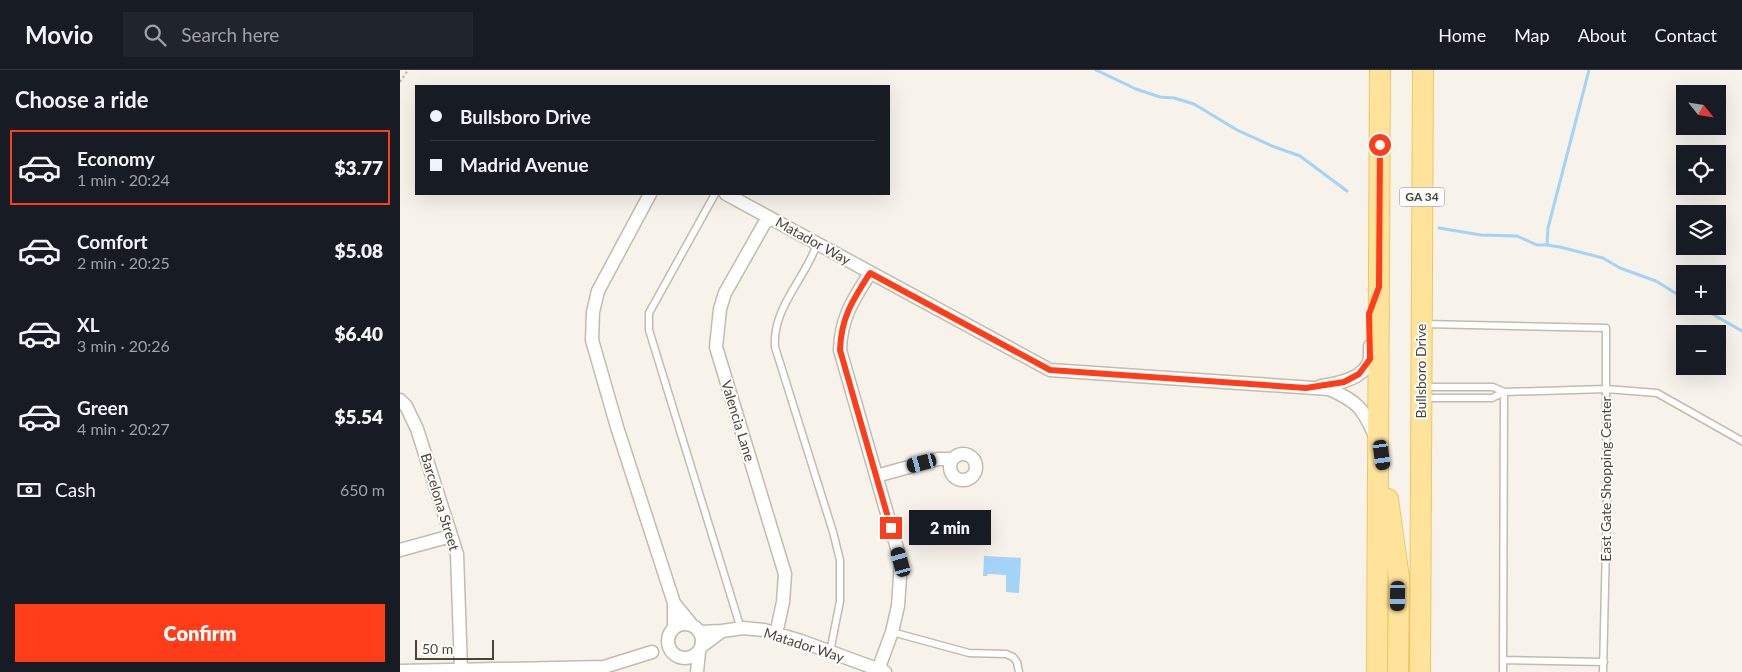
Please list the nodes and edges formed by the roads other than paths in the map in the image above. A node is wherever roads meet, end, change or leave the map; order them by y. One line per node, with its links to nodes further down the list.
1 (1380, 70): 9 (main road, GA 34)
2 (1423, 70): 10 (main road, Bullsboro Drive / GA 34)
3 (649, 195): 22 (street)
4 (714, 195): 26 (lane)
5 (728, 195): 6 (street, Matador Way)
6 (768, 217): 7 (street, Matador Way); 29 (street, Valencia Lane)
7 (817, 244): 8 (street, Matador Way); 32 (lane)
8 (870, 273): 11 (street, Matador Way); 19 (street)
9 (1379, 287): 11 (street); 16 (main road, GA 34)
10 (1422, 324): 12 (lane); 14 (main road, Bullsboro Drive / GA 34)
11 (1306, 388): 16 (street, Matador Way)
12 (1606, 389): 13 (lane, East Gate Shopping Center); 17 (lane); 34 (lane, East Gate Shopping Center)
13 (1504, 392): 14 (lane, East Gate Shopping Center); 14 (lane, East Gate Shopping Center); 33 (lane)
14 (1421, 393): 35 (main road, Bullsboro Drive / GA 34)
15 (400, 400): 20 (street, Barcelona Street)
16 (1379, 440): 23 (main road, GA 34); 43 (main road)
17 (1742, 441)
18 (952, 459): 19 (street)
19 (876, 476): 28 (street)
20 (451, 536): 21 (street); 36 (street, Barcelona Street)
21 (400, 550)
22 (674, 603): 24 (street); 25 (street)
23 (1377, 614): 41 (main road); 42 (main road, GA 34)
24 (674, 627): 25 (street); 31 (street)
25 (696, 628): 27 (street, Matador Way); 30 (street)
26 (741, 628): 27 (street, Matador Way); 29 (street, Matador Way)
27 (722, 631): 30 (street, Matador Way)
28 (892, 632): 38 (street); 40 (lane)
29 (776, 634): 32 (street, Matador Way)
30 (700, 649): 31 (street); 39 (street)
31 (674, 650): 36 (street); 39 (street)
32 (830, 652): 38 (street, Matador Way)
33 (1504, 660): 34 (lane); 44 (lane)
34 (1604, 662): 45 (lane, East Gate Shopping Center)
35 (1422, 667)
36 (461, 670): 37 (street)
37 (400, 671)
38 (881, 671)
39 (695, 672)
40 (1019, 672)
41 (1369, 672)
42 (1377, 672)
43 (1398, 672)
44 (1503, 672)
45 (1603, 672)

